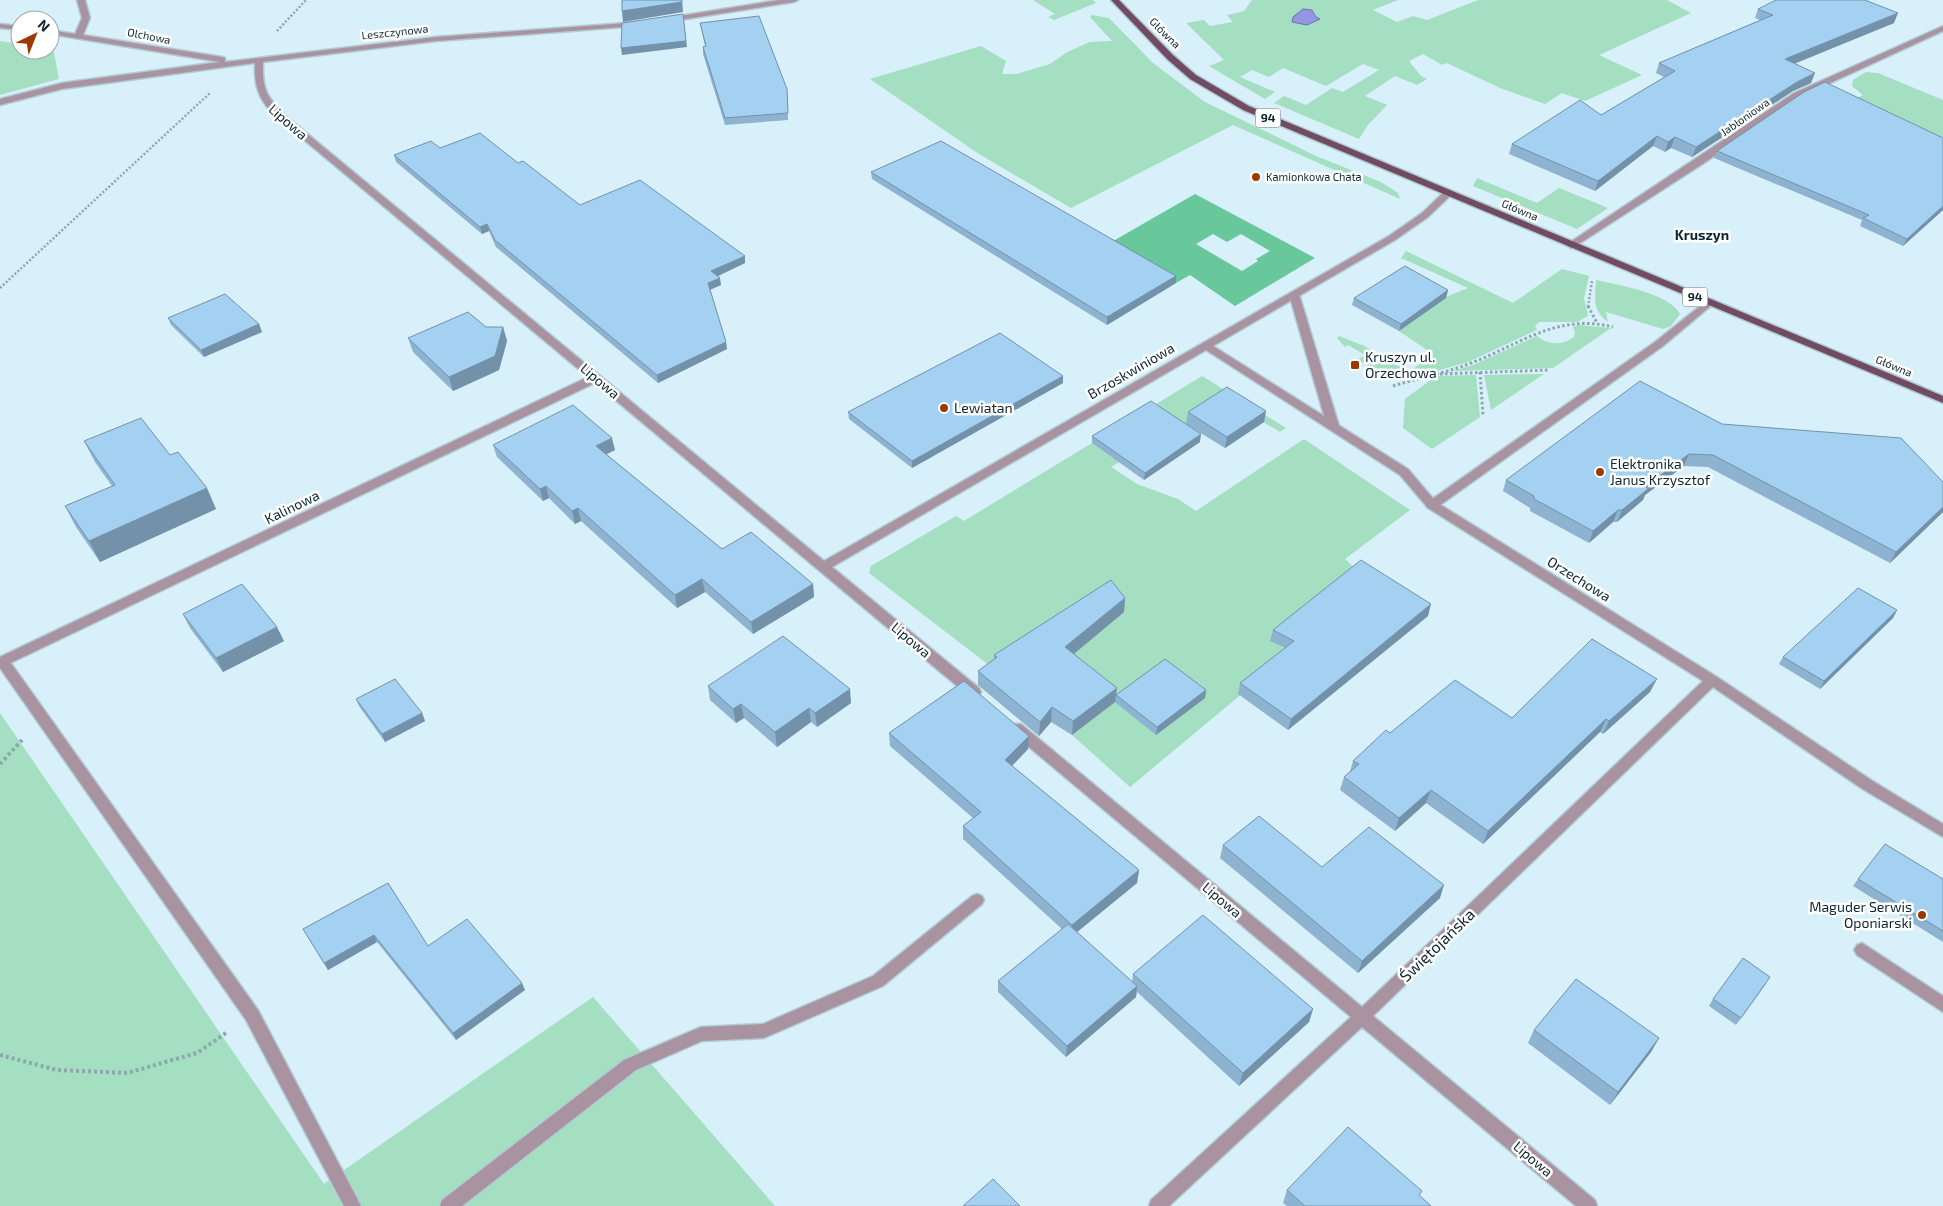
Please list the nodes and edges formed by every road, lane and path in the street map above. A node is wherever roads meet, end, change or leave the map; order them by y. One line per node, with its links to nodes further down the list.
1 (81, 0): 10 (street)
2 (306, 0): 12 (path)
3 (794, 0): 5 (street)
4 (1115, 0): 14 (main road, Główna / 94)
5 (768, 3): 6 (street)
6 (660, 21)
7 (650, 22): 11 (street, Leszczynowa)
8 (1943, 28): 15 (street, Jabłoniowa)
9 (60, 33): 10 (street, Olchowa)
10 (79, 35): 12 (street, Olchowa)
11 (259, 62): 12 (street, Leszczynowa); 26 (street, Lipowa)
12 (244, 63): 13 (street, Leszczynowa); 17 (path)
13 (0, 102)
14 (1447, 194): 15 (main road, Główna / 94); 18 (street, Brzoskwiniowa)
15 (1571, 245): 19 (main road, Główna / 94)
16 (1594, 276): 20 (path)
17 (0, 288)
18 (1294, 294): 22 (street, Brzoskwiniowa); 30 (street)
19 (1709, 302): 28 (main road, Główna / 94); 31 (street)
20 (1598, 324): 21 (path); 25 (path)
21 (1613, 327)
22 (1205, 345): 30 (street, Orzechowa); 32 (street, Brzoskwiniowa)
23 (1549, 370): 24 (path)
24 (1480, 372): 25 (path); 29 (path)
25 (1435, 374): 27 (path)
26 (596, 378): 32 (street, Lipowa); 33 (street, Kalinowa)
27 (1393, 386)
28 (1943, 400)
29 (1484, 415)
30 (1333, 426): 31 (street, Orzechowa)
31 (1432, 504): 34 (street, Orzechowa)
32 (824, 566): 35 (street, Lipowa)
33 (2, 662): 41 (street)
34 (1712, 680): 37 (street, Orzechowa); 42 (street, Świętojańska)
35 (983, 700)
36 (1006, 719): 42 (street, Lipowa)
37 (1943, 831)
38 (977, 900): 45 (street)
39 (1862, 950): 40 (street)
40 (1943, 1005)
41 (252, 1014): 43 (path); 44 (street)
42 (1361, 1018): 46 (street, Świętojańska); 47 (street, Lipowa)
43 (0, 1055)
44 (353, 1206)
45 (448, 1206)
46 (1157, 1206)
47 (1589, 1206)

